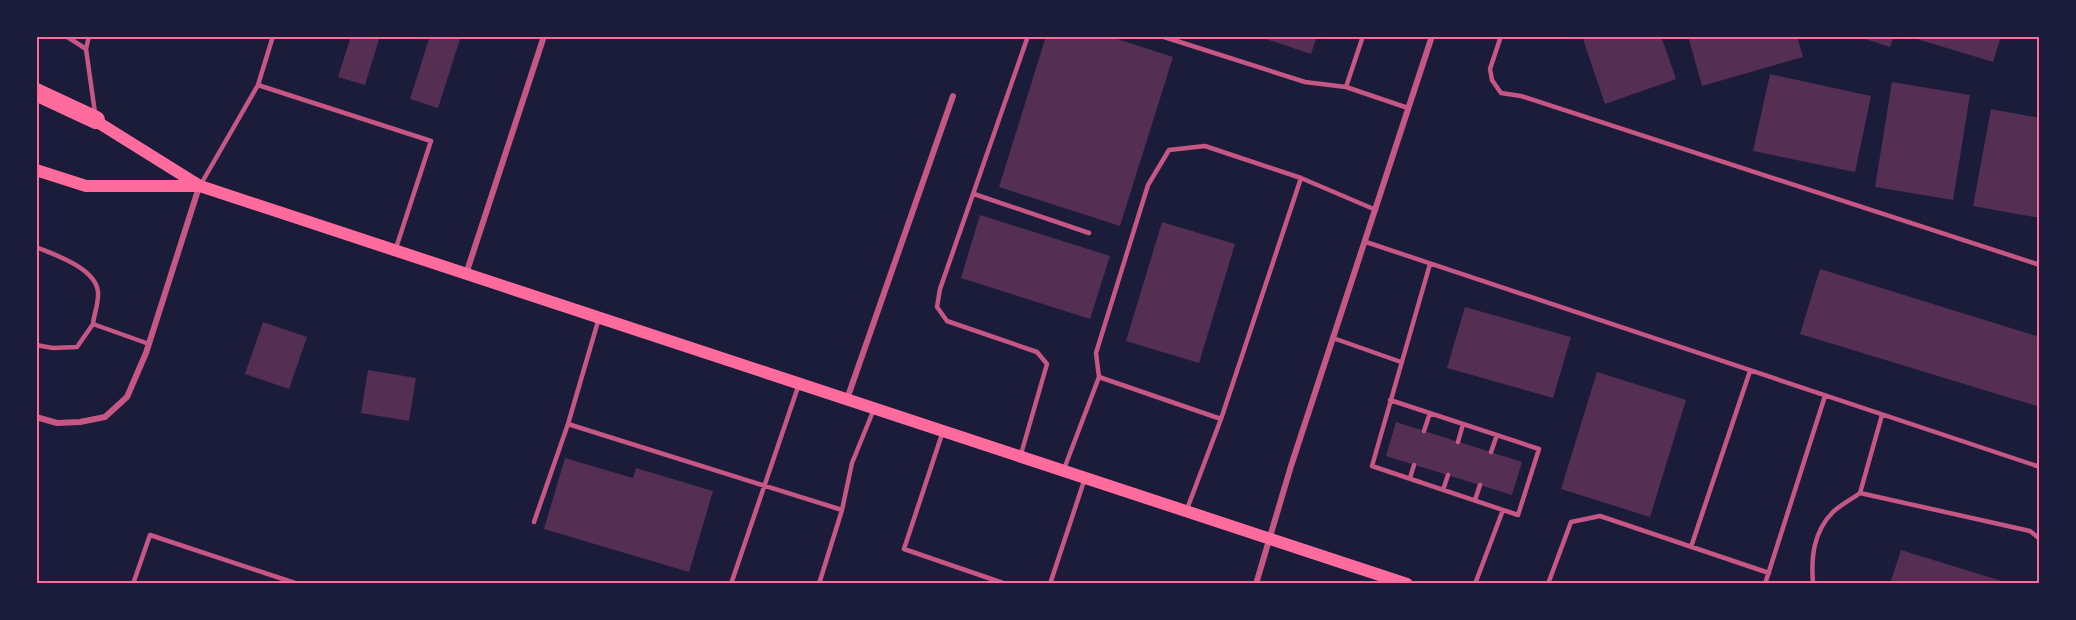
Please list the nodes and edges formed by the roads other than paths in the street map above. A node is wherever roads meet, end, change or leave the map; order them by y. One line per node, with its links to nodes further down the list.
1 (66, 36): 10 (lane)
2 (90, 36): 10 (lane)
3 (273, 36): 11 (lane)
4 (544, 36): 29 (street)
5 (1028, 36): 21 (lane)
6 (1161, 36): 12 (lane)
7 (1363, 36): 12 (lane)
8 (1432, 36): 16 (street)
9 (1501, 36): 28 (lane)
10 (86, 49): 17 (lane)
11 (258, 85): 20 (lane); 26 (lane)
12 (1346, 87): 16 (lane)
13 (36, 92): 17 (highway)
14 (952, 96): 40 (street)
15 (36, 100): 17 (main road)
16 (1408, 108): 22 (street)
17 (96, 120): 20 (main road)
18 (36, 170): 20 (main road)
19 (1301, 178): 22 (lane); 37 (lane); 46 (lane)
20 (200, 186): 26 (main road); 33 (street)
21 (974, 194): 23 (lane); 54 (lane)
22 (1376, 210): 24 (street)
23 (1089, 233)
24 (1366, 242): 27 (lane); 32 (street)
25 (36, 247): 31 (lane)
26 (396, 251): 29 (main road)
27 (1430, 264): 35 (lane); 36 (lane)
28 (2040, 265)
29 (466, 274): 30 (main road)
30 (599, 318): 38 (main road); 47 (lane)
31 (93, 324): 33 (lane); 34 (lane)
32 (1333, 338): 35 (lane); 70 (street)
33 (149, 344): 45 (street)
34 (36, 345)
35 (1401, 362): 41 (lane)
36 (1750, 371): 39 (lane); 72 (lane)
37 (1099, 377): 46 (lane); 57 (lane)
38 (799, 384): 40 (main road); 62 (lane)
39 (1824, 396): 44 (lane); 73 (lane)
40 (847, 400): 42 (main road)
41 (1390, 400): 43 (lane); 60 (lane)
42 (874, 409): 49 (main road); 66 (lane)
43 (1430, 413): 48 (lane); 50 (lane)
44 (1882, 415): 56 (lane); 64 (lane)
45 (36, 417)
46 (1221, 418): 68 (lane)
47 (568, 424): 62 (lane); 69 (lane)
48 (1463, 424): 51 (lane); 52 (lane)
49 (943, 431): 54 (main road); 78 (lane)
50 (1424, 431)
51 (1497, 435): 53 (lane); 67 (lane)
52 (1458, 442)
53 (1491, 452)
54 (1020, 457): 57 (main road)
55 (1414, 465): 60 (lane)
56 (2040, 467)
57 (1064, 471): 59 (main road)
58 (1448, 475): 63 (lane)
59 (1085, 478): 68 (main road); 79 (lane)
60 (1410, 478): 63 (lane)
61 (1479, 485): 65 (lane)
62 (764, 486): 66 (lane); 76 (lane)
63 (1443, 490): 65 (lane)
64 (1860, 493): 71 (lane); 85 (lane)
65 (1475, 500): 67 (lane)
66 (842, 510): 77 (lane)
67 (1503, 510): 82 (lane)
68 (1186, 511): 70 (main road)
69 (534, 522)
70 (1270, 538): 80 (street); 81 (main road)
71 (2040, 538)
72 (1691, 547): 73 (lane); 83 (lane)
73 (1769, 573): 84 (lane)
74 (134, 584): 75 (lane)
75 (298, 584)
76 (731, 584)
77 (819, 584)
78 (1006, 584)
79 (1050, 584)
80 (1256, 584)
81 (1406, 584)
82 (1475, 584)
83 (1548, 584)
84 (1765, 584)
85 (1813, 584)

